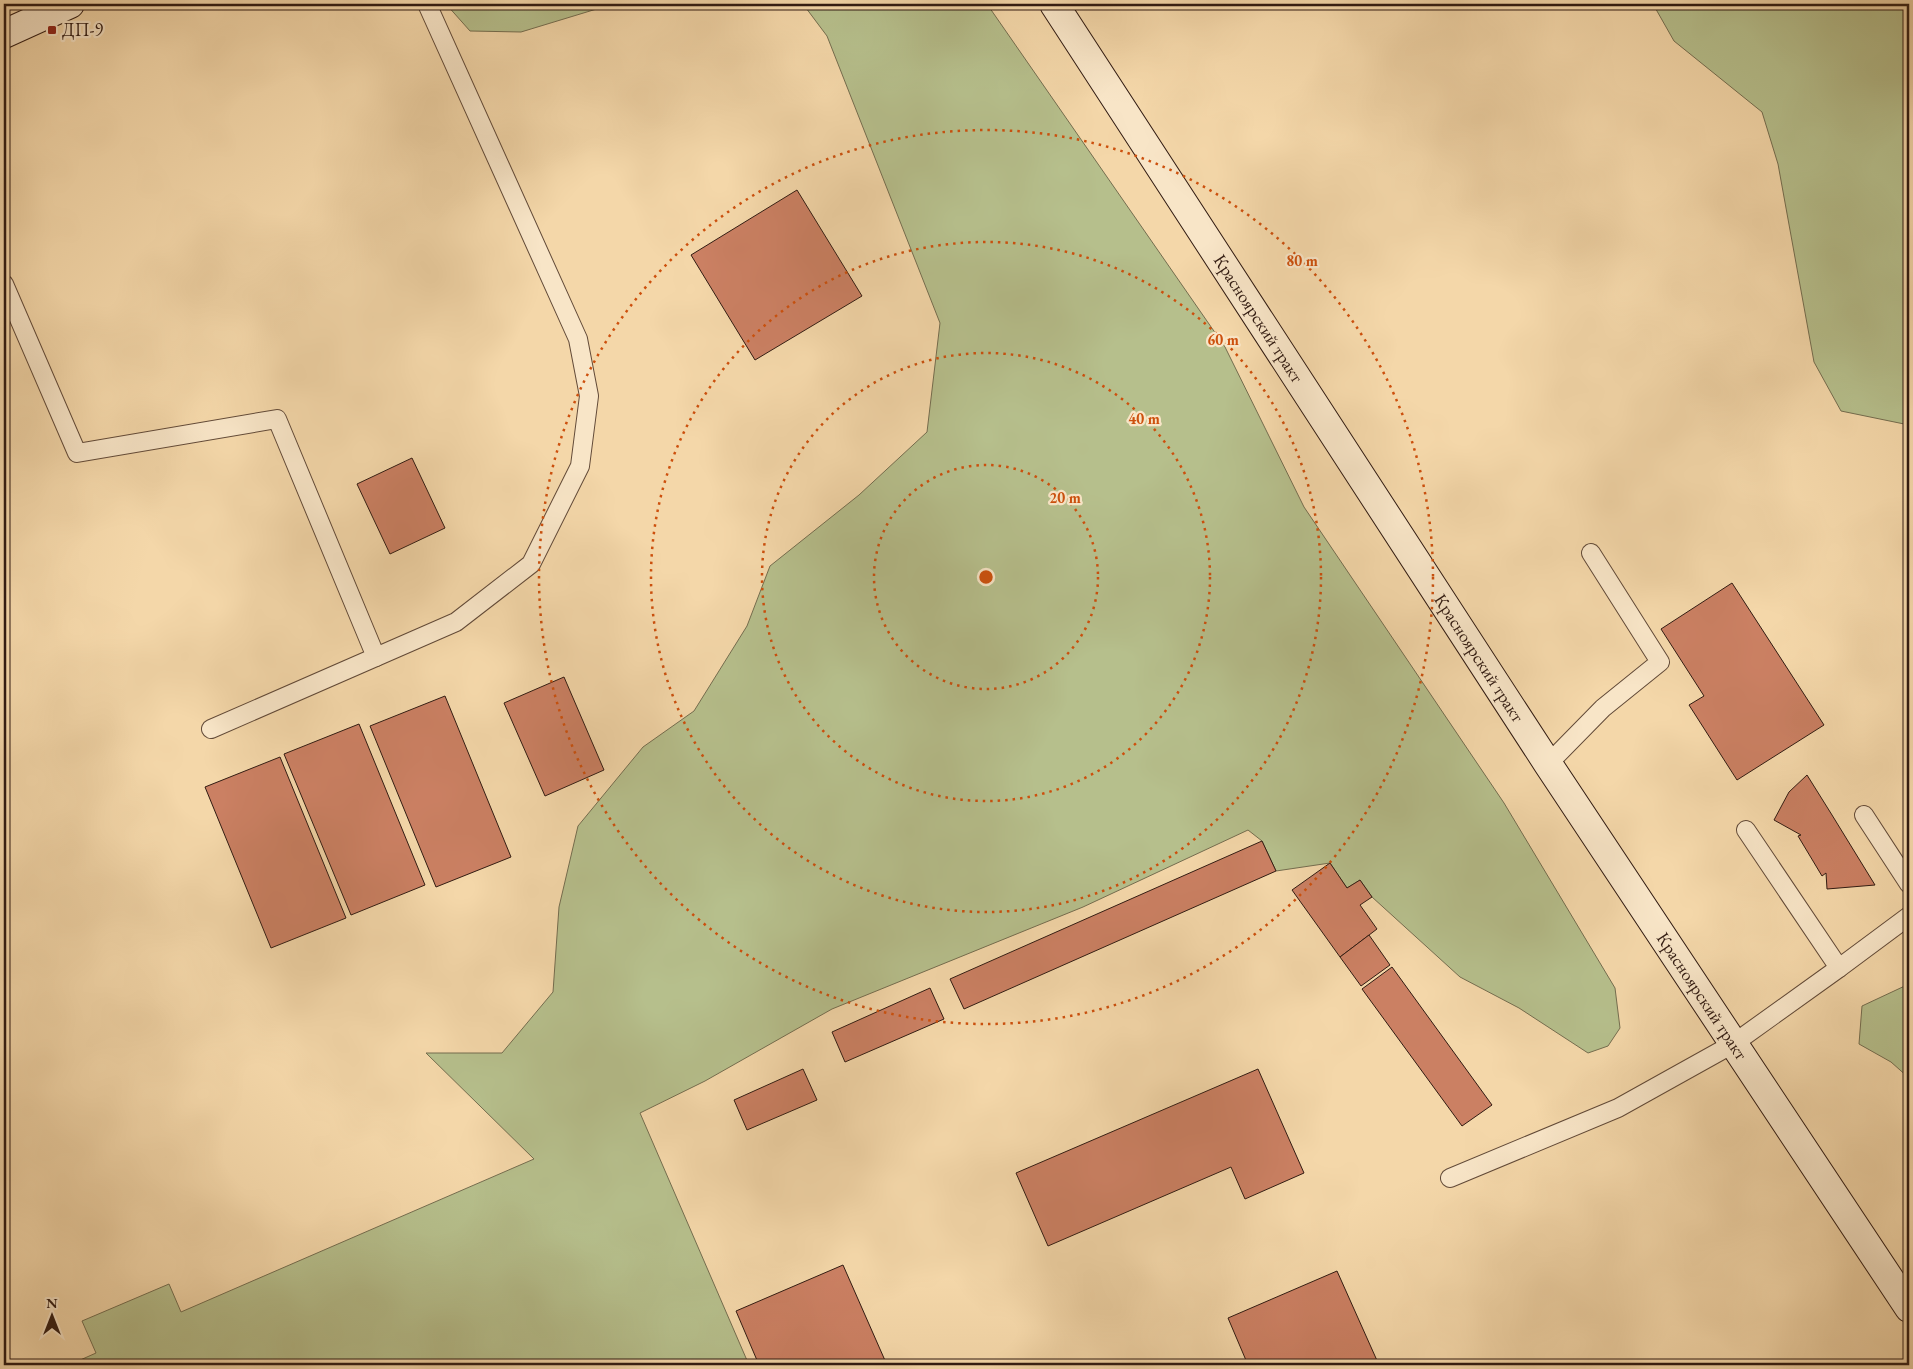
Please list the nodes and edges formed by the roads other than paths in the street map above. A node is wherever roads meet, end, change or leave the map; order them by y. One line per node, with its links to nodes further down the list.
1 (70, 4): 4 (main road)
2 (427, 4): 7 (lane)
3 (1054, 4): 9 (main road, Красноярский тракт)
4 (4, 34)
5 (4, 284): 7 (lane)
6 (1591, 553): 9 (lane)
7 (376, 657): 8 (lane)
8 (211, 729)
9 (1548, 764): 15 (main road, Красноярский тракт)
10 (1864, 815): 12 (lane)
11 (1746, 830): 14 (lane)
12 (1909, 884)
13 (1909, 916): 14 (lane)
14 (1839, 968): 15 (lane)
15 (1733, 1044): 16 (lane); 17 (main road, Красноярский тракт)
16 (1450, 1178)
17 (1909, 1308)

